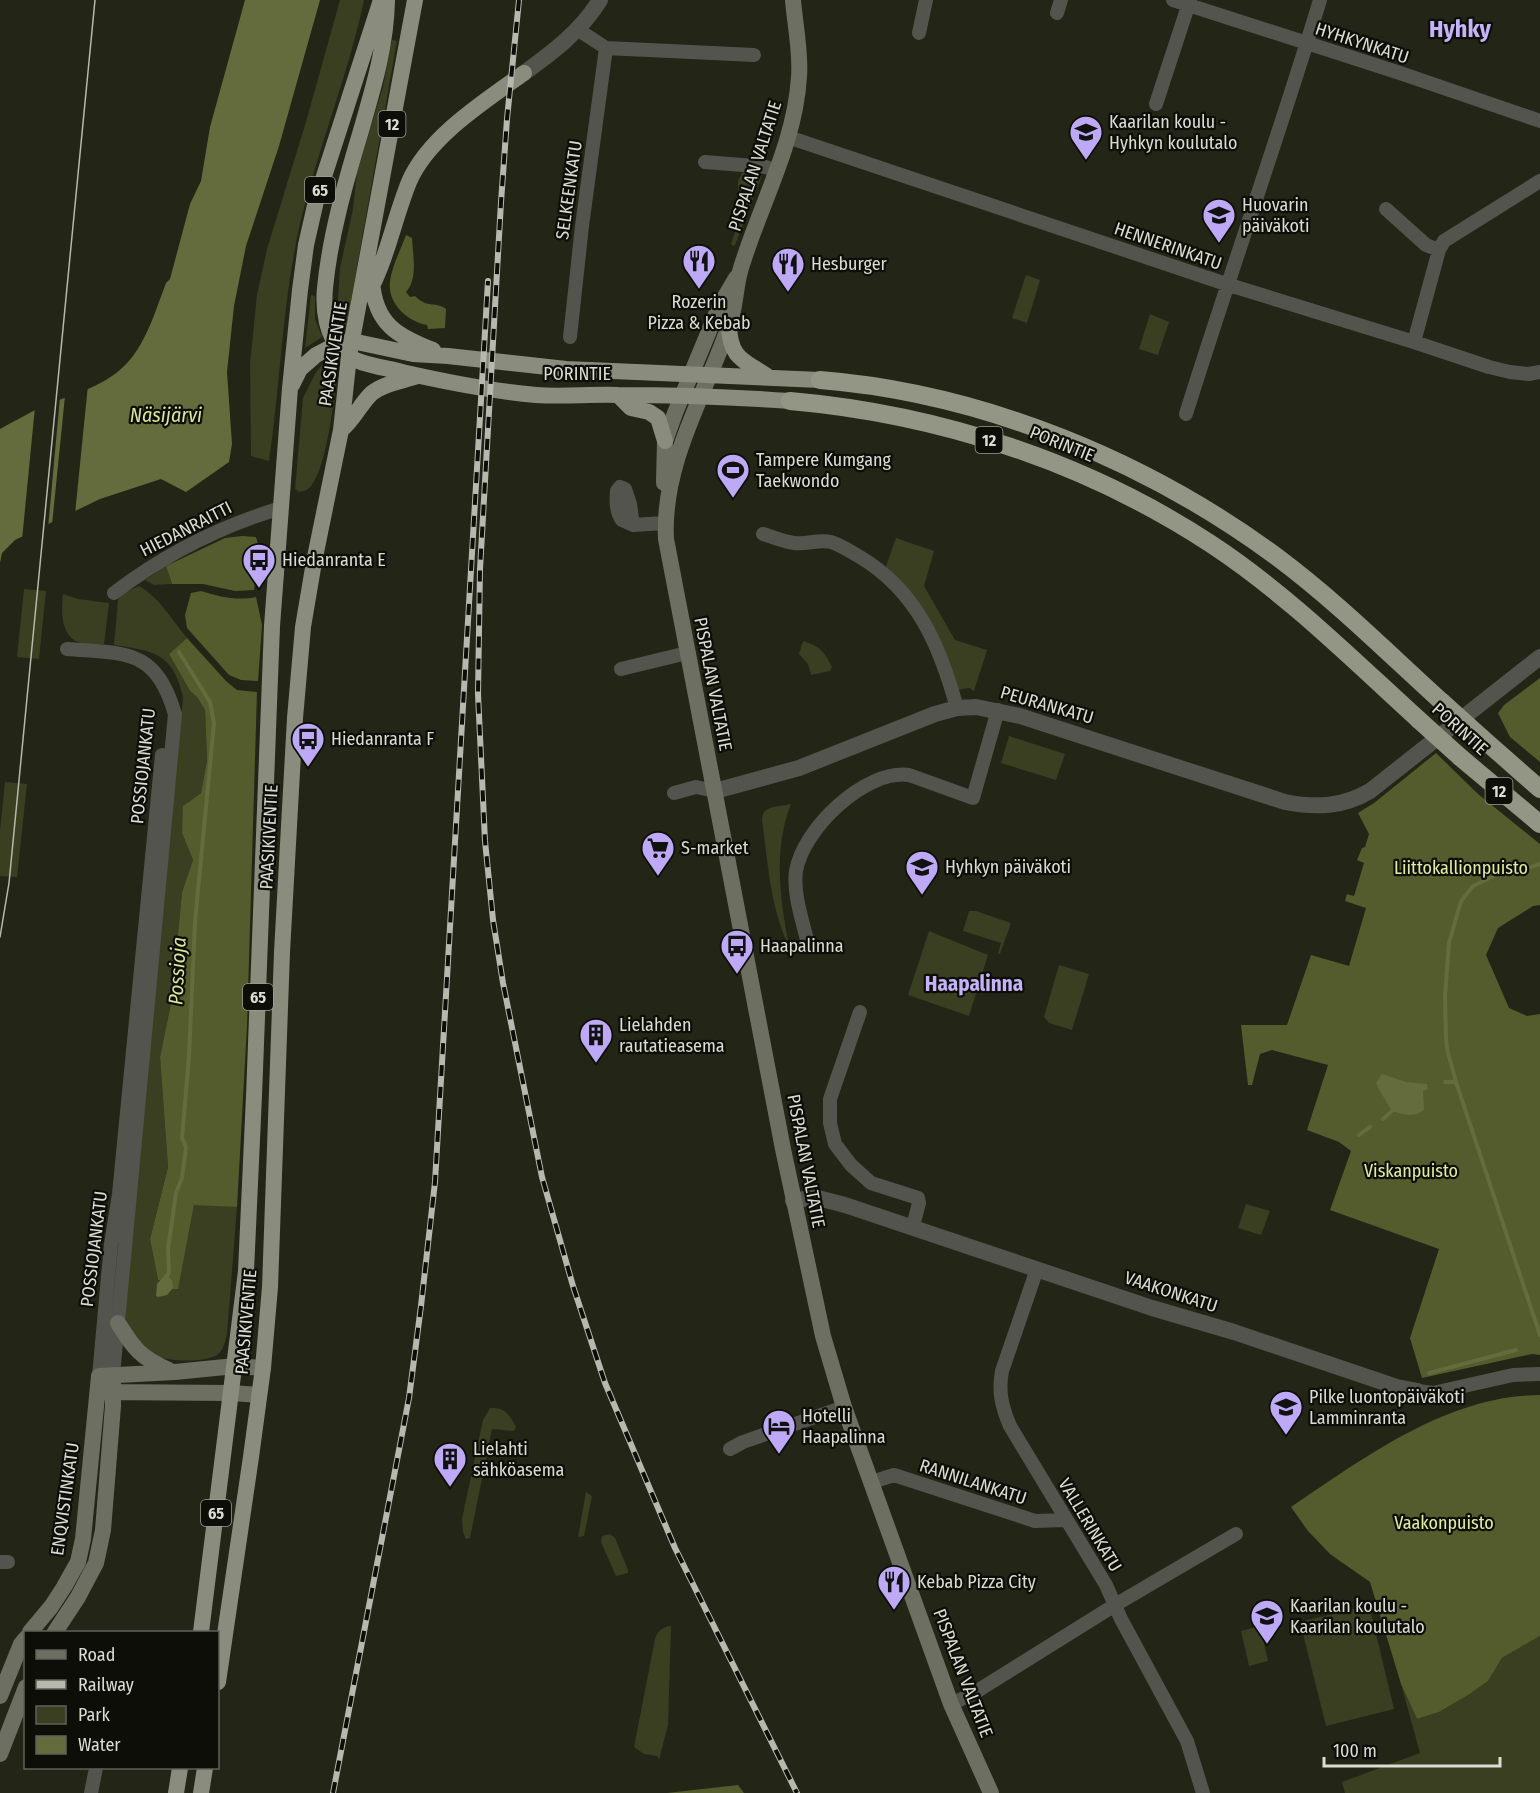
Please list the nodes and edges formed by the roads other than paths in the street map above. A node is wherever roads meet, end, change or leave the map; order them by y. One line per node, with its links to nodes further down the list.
1 (381, 0): 40 (highway, PAASIKIVENTIE / 65)
2 (387, 0): 32 (highway, 12)
3 (415, 0): 23 (highway, PAASIKIVENTIE / 12)
4 (600, 0): 10 (street)
5 (793, 0): 18 (main road, PISPALAN VALTATIE)
6 (926, 0): 11 (street)
7 (1173, 0): 9 (street, HYHKYNKATU)
8 (1320, 0): 12 (street)
9 (1190, 2): 12 (street, HYHKYNKATU); 16 (street)
10 (577, 29): 13 (street); 15 (street)
11 (918, 33)
12 (1306, 44): 17 (street, HYHKYNKATU); 26 (street)
13 (606, 48): 14 (street); 30 (street, SELKEENKATU)
14 (754, 55)
15 (524, 74): 27 (highway)
16 (1156, 104)
17 (1540, 121)
18 (788, 137): 20 (main road, PISPALAN VALTATIE); 26 (street, HENNERINKATU)
19 (705, 162): 20 (street)
20 (776, 171): 25 (main road, PISPALAN VALTATIE)
21 (1540, 181): 24 (street)
22 (1386, 208): 24 (street)
23 (370, 247): 27 (highway, 12); 28 (highway, PAASIKIVENTIE / 65)
24 (1439, 250): 31 (street)
25 (740, 271): 29 (main road, PISPALAN VALTATIE); 35 (main road, PISPALAN VALTATIE)
26 (1227, 284): 31 (street, HENNERINKATU); 45 (street)
27 (372, 286): 28 (highway); 33 (highway, 12)
28 (360, 308): 32 (highway, PAASIKIVENTIE / 65)
29 (729, 326): 36 (main road, PISPALAN VALTATIE); 38 (highway)
30 (570, 337)
31 (1414, 342): 34 (street, HENNERINKATU)
32 (346, 347): 33 (highway); 37 (highway, PORINTIE / 12); 40 (highway); 46 (highway, PAASIKIVENTIE / 65)
33 (448, 356): 35 (highway, PORINTIE / 12)
34 (1540, 372)
35 (692, 374): 36 (highway, PORINTIE / 12); 42 (main road, PISPALAN VALTATIE)
36 (709, 375): 38 (highway, PORINTIE / 12); 43 (main road, PISPALAN VALTATIE)
37 (420, 376): 41 (highway, PORINTIE / 12); 46 (highway)
38 (768, 377): 39 (highway, PORINTIE / 12)
39 (820, 380): 60 (highway, PORINTIE / 12, bridge)
40 (290, 388): 48 (highway, PAASIKIVENTIE / 65)
41 (618, 395): 42 (highway, PORINTIE / 12); 47 (highway)
42 (681, 396): 43 (highway, PORINTIE / 12); 47 (main road, PISPALAN VALTATIE)
43 (699, 397): 44 (highway, PORINTIE / 12); 49 (main road, PISPALAN VALTATIE)
44 (790, 401): 63 (highway, PORINTIE / 12, bridge)
45 (1186, 414)
46 (341, 430): 71 (highway, PAASIKIVENTIE / 65)
47 (665, 441): 49 (main road, PISPALAN VALTATIE)
48 (281, 508): 52 (street, HIEDANRAITTI); 70 (highway, PAASIKIVENTIE / 65)
49 (666, 518): 50 (street); 54 (main road, PISPALAN VALTATIE)
50 (633, 525)
51 (763, 534): 58 (street)
52 (114, 593)
53 (67, 649): 57 (street)
54 (687, 653): 56 (street); 61 (main road, PISPALAN VALTATIE)
55 (1540, 657): 59 (street, PEURANKATU)
56 (621, 669)
57 (169, 696): 69 (street, POSSIOJANKATU); 74 (street, POSSIOJANKATU)
58 (957, 708): 59 (street, PEURANKATU); 61 (street, PEURANKATU)
59 (998, 710): 64 (street)
60 (1540, 789)
61 (715, 790): 62 (street); 66 (main road, PISPALAN VALTATIE)
62 (674, 793)
63 (1540, 824)
64 (807, 940)
65 (860, 1012): 67 (street)
66 (794, 1201): 67 (street, VAAKONKATU); 78 (main road, PISPALAN VALTATIE)
67 (913, 1226): 68 (street, VAAKONKATU)
68 (1037, 1269): 75 (street, VAAKONKATU); 81 (street, VALLERINKATU)
69 (118, 1323): 72 (main road); 74 (street, POSSIOJANKATU)
70 (235, 1366): 71 (main road); 72 (main road); 76 (highway, PAASIKIVENTIE / 65)
71 (263, 1368): 77 (highway, PAASIKIVENTIE / 65)
72 (175, 1372): 74 (main road)
73 (1540, 1374): 75 (street, VAAKONKATU)
74 (106, 1384): 76 (main road); 84 (main road, ENQVISTINKATU); 85 (main road, ENQVISTINKATU)
75 (1418, 1391)
76 (231, 1393): 77 (main road); 86 (highway, PAASIKIVENTIE / 65)
77 (260, 1395): 88 (highway, PAASIKIVENTIE / 65)
78 (844, 1407): 79 (street); 80 (main road, PISPALAN VALTATIE)
79 (730, 1449)
80 (872, 1482): 81 (street, RANNILANKATU); 91 (main road, PISPALAN VALTATIE)
81 (1065, 1520): 83 (street, VALLERINKATU)
82 (1236, 1534): 83 (street)
83 (1115, 1605): 91 (street); 100 (street, VALLERINKATU)
84 (31, 1631)
85 (56, 1631)
86 (201, 1631)
87 (24, 1640): 90 (main road)
88 (219, 1675)
89 (24, 1692): 92 (main road)
90 (0, 1696)
91 (951, 1704): 99 (main road, PISPALAN VALTATIE)
92 (0, 1754)
93 (96, 1769): 96 (street)
94 (180, 1769): 97 (highway)
95 (205, 1769): 98 (highway)
96 (91, 1793)
97 (176, 1793)
98 (201, 1793)
99 (991, 1793)
100 (1203, 1793)

